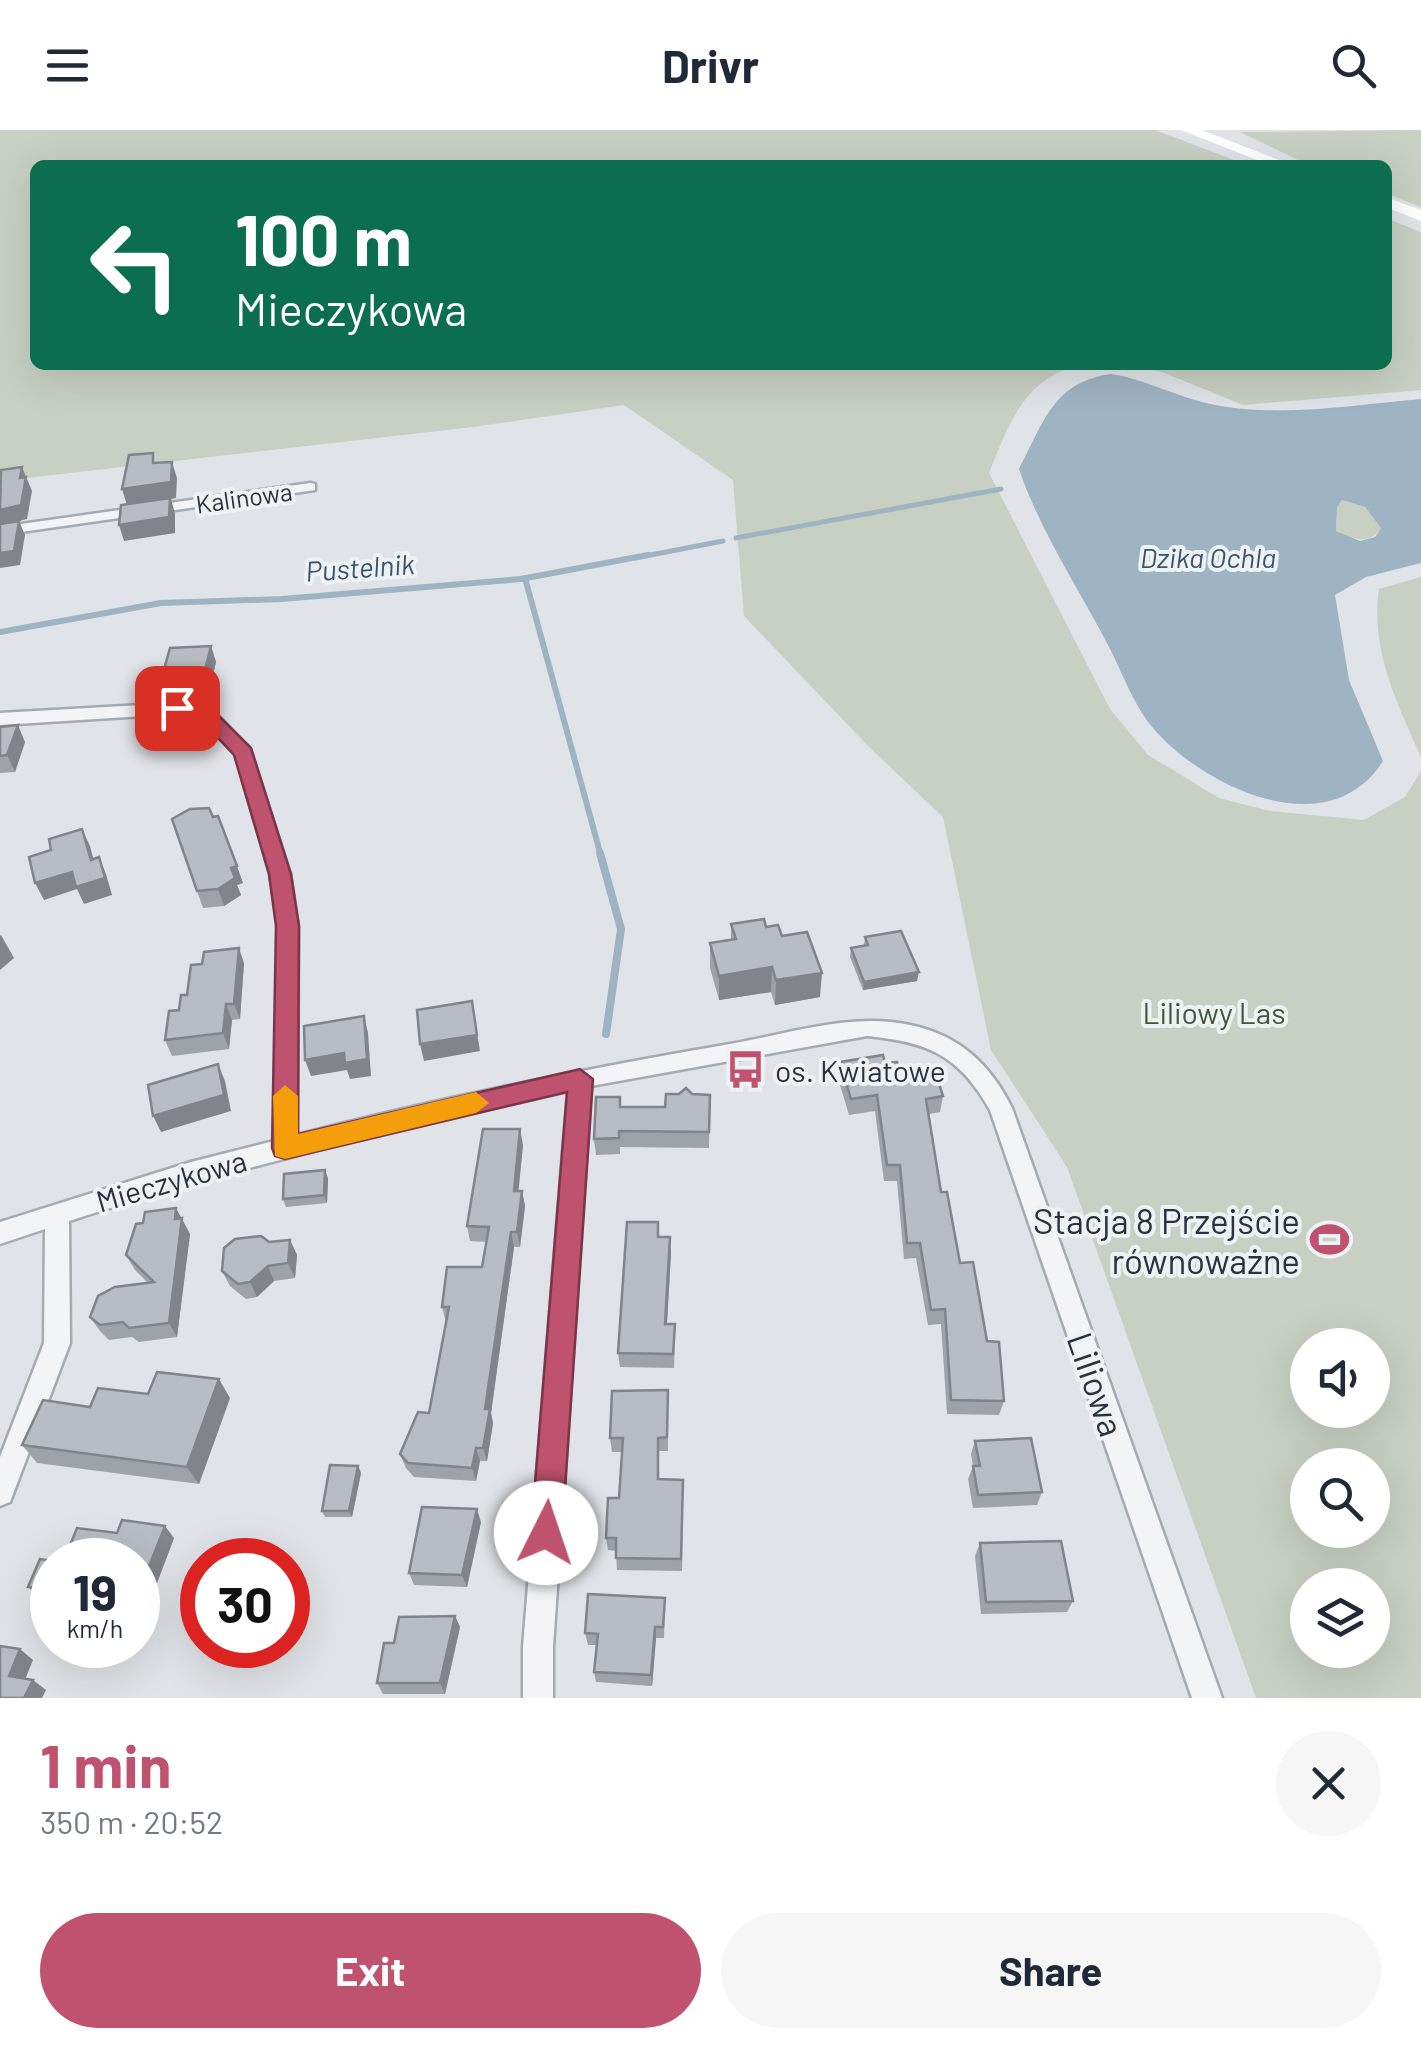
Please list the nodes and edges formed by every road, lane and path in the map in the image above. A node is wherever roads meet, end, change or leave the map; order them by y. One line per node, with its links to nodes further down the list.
1 (1188, 130): 2 (main road)
2 (1270, 160)
3 (1392, 205): 4 (main road)
4 (1421, 216)
5 (310, 487): 6 (street, Kalinowa)
6 (0, 531)
7 (0, 719): 10 (street)
8 (932, 1039): 9 (street, Mieczykowa); 15 (street, Liliowa)
9 (580, 1079): 10 (street, Mieczykowa); 14 (street)
10 (285, 1148): 11 (street, Mieczykowa)
11 (57, 1213): 12 (street, Mieczykowa); 13 (street)
12 (0, 1233)
13 (0, 1492)
14 (538, 1698)
15 (1207, 1698)

